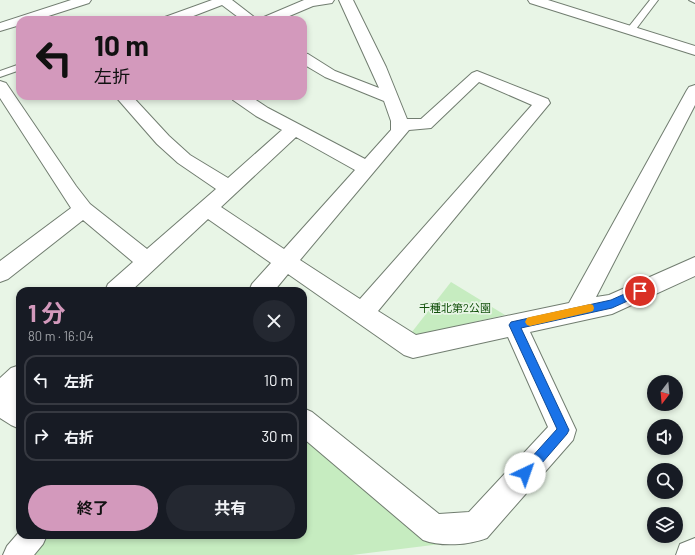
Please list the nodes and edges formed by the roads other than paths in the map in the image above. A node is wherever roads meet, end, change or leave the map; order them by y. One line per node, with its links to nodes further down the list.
1 (84, 0): 7 (street)
2 (224, 0): 8 (street); 9 (street)
3 (327, 0): 10 (street)
4 (346, 0): 20 (street)
5 (535, 0): 13 (street)
6 (654, 0): 13 (lane)
7 (41, 16)
8 (181, 16)
9 (246, 16)
10 (278, 16)
11 (16, 22): 12 (street)
12 (0, 27)
13 (630, 31): 14 (street)
14 (695, 52)
15 (307, 60): 20 (street)
16 (16, 68): 17 (lane)
17 (0, 74)
18 (695, 90): 35 (street)
19 (9, 92): 28 (street)
20 (391, 98): 23 (street)
21 (127, 100): 26 (street)
22 (244, 100): 24 (street)
23 (401, 125): 25 (street); 36 (street)
24 (294, 130): 25 (street); 26 (street)
25 (367, 168): 30 (street)
26 (229, 188): 27 (street)
27 (207, 208): 29 (street); 30 (street)
28 (83, 209): 29 (street); 32 (street)
29 (148, 262): 33 (street)
30 (286, 262): 34 (street); 36 (street)
31 (695, 266): 35 (street)
32 (0, 273)
33 (120, 287)
34 (264, 287)
35 (577, 311): 37 (street)
36 (362, 313): 37 (street)
37 (514, 325): 42 (street)
38 (16, 381): 39 (street)
39 (0, 395)
40 (0, 402): 41 (street)
41 (16, 413)
42 (307, 424)
43 (30, 539): 45 (street)
44 (695, 553): 46 (street)
45 (16, 555)
46 (691, 555)

